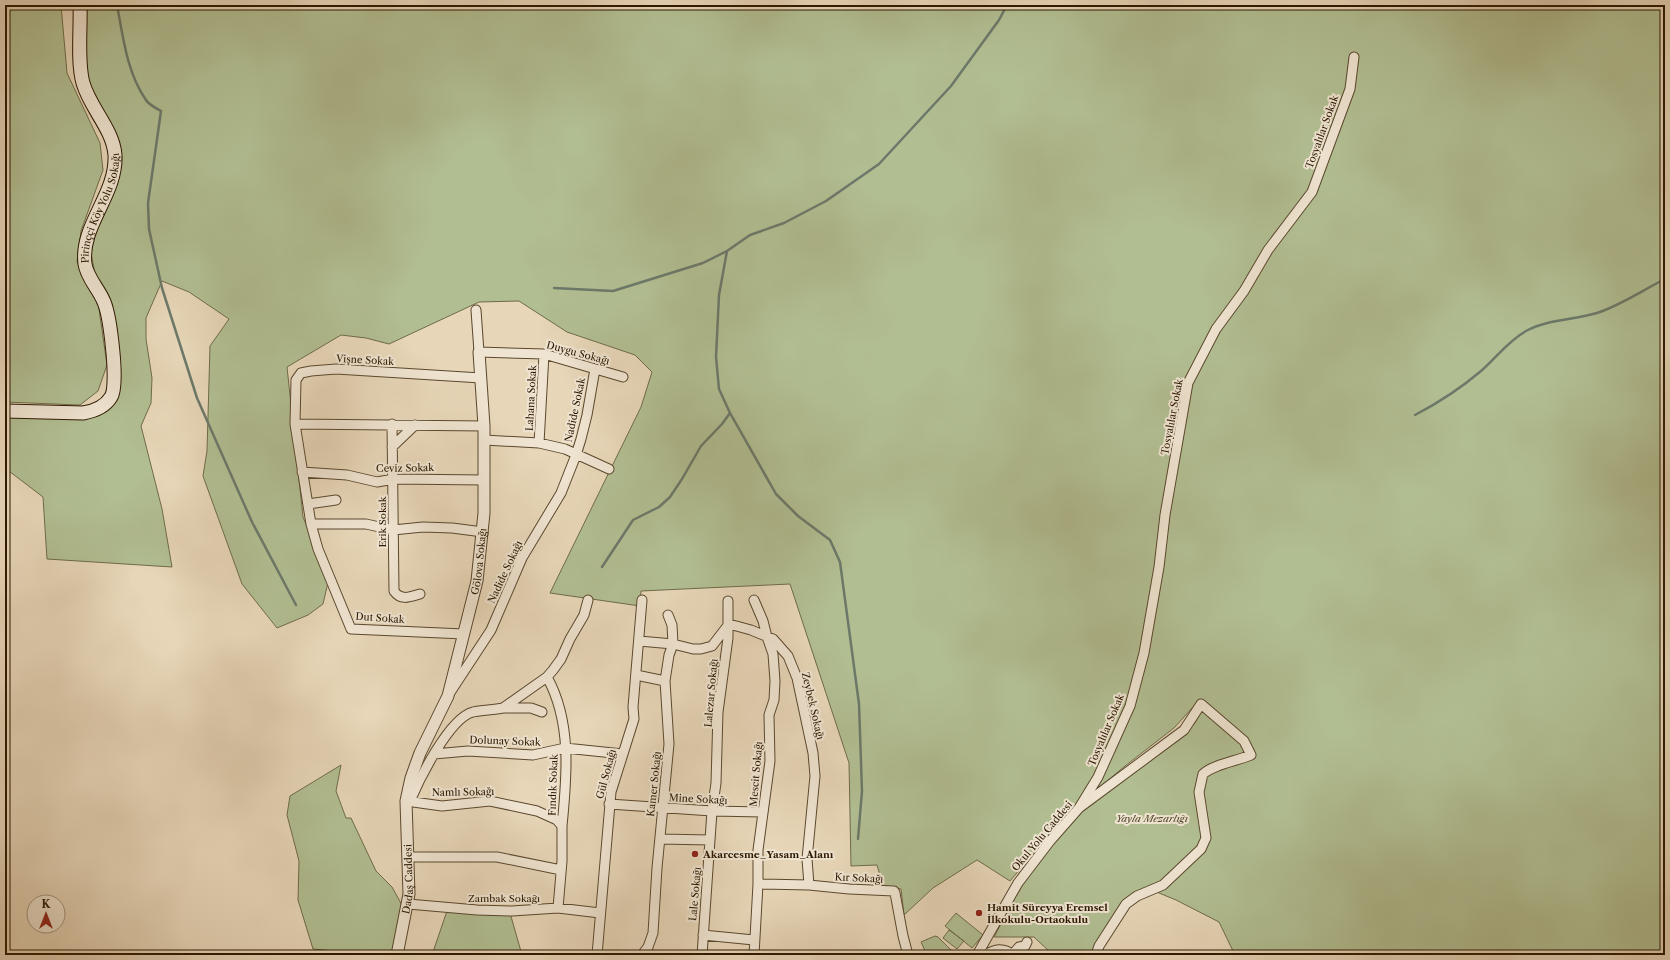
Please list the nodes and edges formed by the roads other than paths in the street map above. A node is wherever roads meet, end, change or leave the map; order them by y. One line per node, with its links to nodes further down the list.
1 (80, 5): 9 (main road, Pirinççi Köy Yolu Sokağı)
2 (1354, 57): 51 (street, Tosyalılar Sokak)
3 (476, 310): 4 (street, Gölova Sokağı)
4 (479, 352): 5 (street, Duygu Sokağı); 8 (street, Gölova Sokağı)
5 (544, 354): 6 (street, Duygu Sokağı); 15 (street, Lahana Sokak)
6 (595, 369): 7 (street, Duygu Sokağı); 17 (street, Nadide Sokak)
7 (623, 377)
8 (481, 378): 10 (street, Vişne Sokak); 13 (street, Gölova Sokağı)
9 (5, 411)
10 (296, 424): 11 (street); 19 (street, Vişne Sokak)
11 (392, 424): 12 (street); 16 (street, Erik Sokak)
12 (415, 425): 13 (street); 16 (street)
13 (484, 426): 14 (street, Gölova Sokağı)
14 (484, 440): 15 (street); 21 (street, Gölova Sokağı)
15 (539, 443): 17 (street)
16 (392, 447): 20 (street, Erik Sokak)
17 (576, 455): 18 (street); 42 (street, Nadide Sokağı)
18 (609, 469)
19 (302, 472): 20 (street, Ceviz Sokak); 23 (street, Vişne Sokak)
20 (394, 479): 21 (street, Ceviz Sokak); 25 (street, Erik Sokak)
21 (484, 480): 26 (street, Gölova Sokağı)
22 (336, 500): 23 (street)
23 (308, 504): 24 (street, Vişne Sokak)
24 (311, 524): 25 (street); 27 (street, Vişne Sokak)
25 (393, 530): 26 (street); 28 (street, Erik Sokak)
26 (483, 532): 35 (street, Gölova Sokağı)
27 (329, 575): 35 (street, Dut Sokak)
28 (420, 594)
29 (588, 600): 40 (street)
30 (642, 600): 37 (street, Gül Sokağı)
31 (754, 600): 36 (street, Mescit Sokağı)
32 (728, 602): 34 (street, Lalezar Sokağı)
33 (668, 615): 38 (street, Kamer Sokağı)
34 (729, 624): 36 (street, Zeybek Sokağı); 38 (street); 52 (street, Lalezar Sokağı)
35 (464, 634): 42 (street, Gölova Sokağı)
36 (767, 637): 53 (street, Mescit Sokağı); 60 (street, Zeybek Sokağı)
37 (639, 641): 38 (street); 39 (street, Gül Sokağı)
38 (673, 644): 41 (street, Kamer Sokağı)
39 (636, 675): 41 (street); 47 (street, Gül Sokağı)
40 (547, 677): 43 (street); 45 (street, Fındık Sokak)
41 (665, 681): 50 (street, Kamer Sokağı)
42 (448, 696): 48 (street, Gölova Sokağı)
43 (503, 708): 44 (street, Dadaş Caddesi); 46 (street, Dadaş Caddesi)
44 (542, 712)
45 (565, 748): 46 (street, Dolunay Sokak); 47 (street, Dolunay Sokak); 54 (street, Fındık Sokak)
46 (434, 754): 48 (street, Dadaş Caddesi)
47 (623, 754): 49 (street, Gül Sokağı)
48 (408, 801): 54 (street, Namlı Sokağı); 57 (street, Dadaş Caddesi)
49 (609, 804): 50 (street, Mine Sokağı); 63 (street, Gül Sokağı)
50 (662, 808): 52 (street, Mine Sokağı); 55 (street, Kamer Sokağı)
51 (1079, 808): 73 (street, Okul Yolu Caddesi); 76 (street, Okul Yolu Caddesi)
52 (712, 811): 53 (street, Mine Sokağı); 56 (street, Lale Sokağı)
53 (763, 812): 59 (street, Mescit Sokağı)
54 (562, 826): 58 (street)
55 (660, 839): 56 (street); 69 (street, Kamer Sokağı)
56 (710, 840): 64 (street, Lale Sokağı)
57 (408, 857): 58 (street); 61 (street, Dadaş Caddesi)
58 (561, 870): 62 (street)
59 (758, 884): 60 (street, Kır Sokağı); 65 (street, Mescit Sokağı)
60 (808, 885): 72 (street, Kır Sokağı)
61 (408, 904): 62 (street, Zambak Sokağı); 67 (street, Dadaş Caddesi)
62 (558, 908): 63 (street, Zambak Sokağı)
63 (600, 913): 68 (street, Gül Sokağı)
64 (703, 935): 65 (street); 70 (street, Lale Sokağı)
65 (754, 940): 71 (street, Mescit Sokağı)
66 (1027, 942): 75 (street)
67 (398, 955)
68 (597, 955)
69 (642, 955)
70 (702, 955)
71 (754, 955)
72 (908, 955)
73 (977, 955)
74 (985, 955): 75 (street)
75 (1013, 955)
76 (1096, 955)

